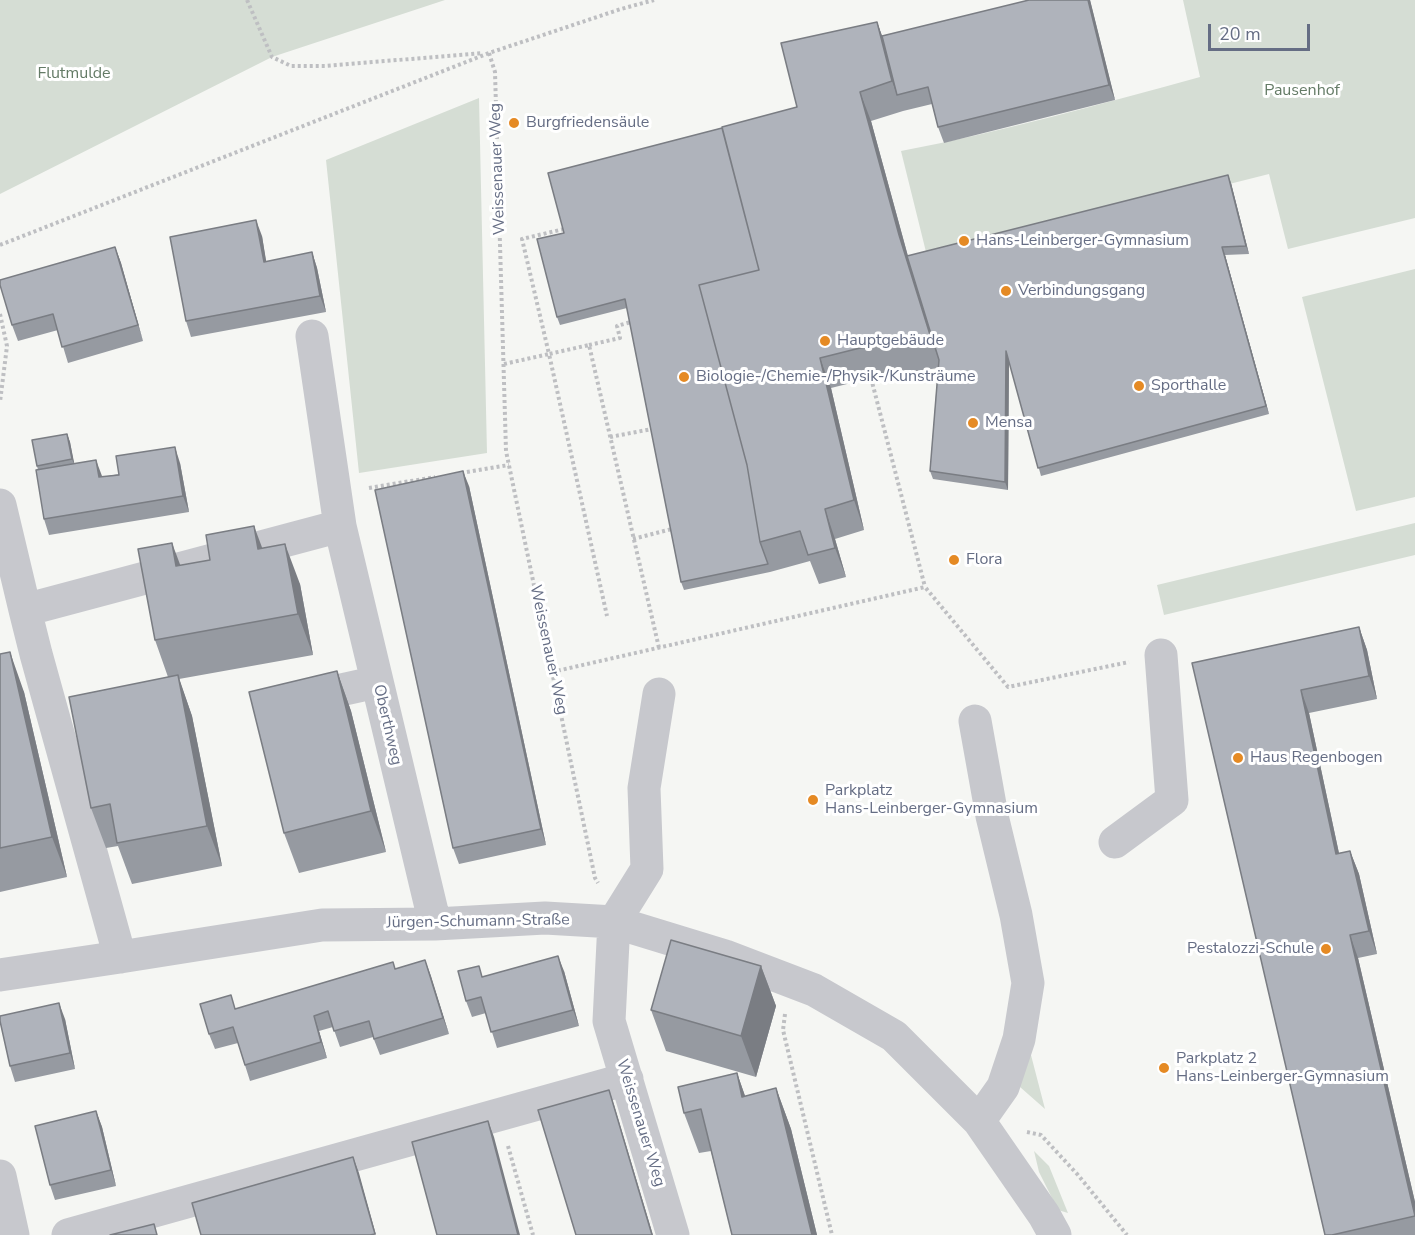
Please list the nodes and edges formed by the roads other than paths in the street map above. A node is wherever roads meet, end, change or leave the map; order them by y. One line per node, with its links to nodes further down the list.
1 (312, 336): 3 (street, Oberthweg)
2 (0, 505): 4 (street)
3 (340, 526): 4 (street); 8 (street, Oberthweg)
4 (26, 610): 6 (street)
5 (1161, 655): 12 (street)
6 (42, 676): 7 (street); 15 (street)
7 (10, 682)
8 (377, 682): 10 (street); 14 (street, Oberthweg)
9 (659, 694): 13 (street)
10 (274, 705)
11 (975, 721): 18 (street)
12 (1115, 842)
13 (614, 922): 14 (street, Jürgen-Schumann-Straße); 17 (street, Weissenauer Weg); 18 (street, Jürgen-Schumann-Straße)
14 (435, 924): 15 (street, Jürgen-Schumann-Straße)
15 (120, 957): 16 (street, Jürgen-Schumann-Straße)
16 (0, 975)
17 (627, 1079): 21 (street); 22 (street, Weissenauer Weg)
18 (979, 1121): 23 (street, Jürgen-Schumann-Straße)
19 (0, 1176): 20 (street)
20 (13, 1235)
21 (68, 1235)
22 (673, 1235)
23 (1055, 1235)

